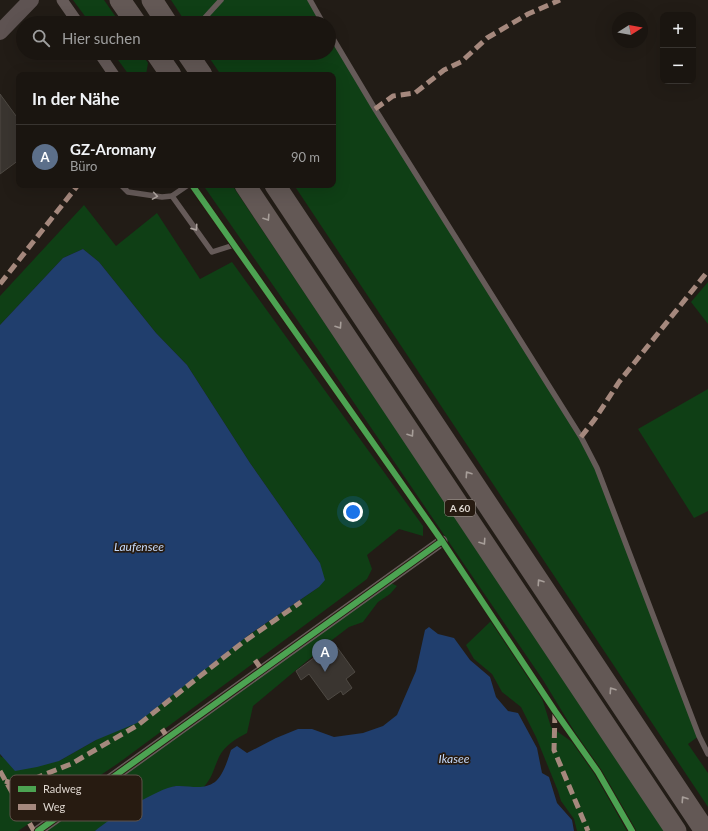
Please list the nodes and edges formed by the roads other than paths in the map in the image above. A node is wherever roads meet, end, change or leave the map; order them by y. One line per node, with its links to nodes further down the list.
1 (31, 0): 12 (main road)
2 (62, 0): 7 (street)
3 (120, 0): 8 (highway)
4 (152, 0): 9 (highway)
5 (220, 0): 10 (lane)
6 (310, 0): 11 (lane)
7 (73, 16)
8 (131, 16)
9 (162, 16)
10 (206, 16)
11 (319, 16)
12 (0, 32)
13 (336, 44): 27 (lane)
14 (104, 60): 17 (street)
15 (161, 60): 18 (highway)
16 (192, 60): 19 (highway)
17 (112, 72)
18 (169, 72)
19 (200, 72)
20 (125, 188): 24 (lane, one-way to 24)
21 (184, 188): 24 (lane)
22 (247, 188): 31 (highway, A 60, one-way to 31)
23 (277, 188): 32 (highway, A 60, one-way to 23)
24 (172, 196): 25 (lane, one-way to 25)
25 (234, 245)
26 (442, 541): 28 (street)
27 (708, 754)
28 (116, 775)
29 (52, 821): 30 (street)
30 (38, 831)
31 (676, 831)
32 (705, 831)

